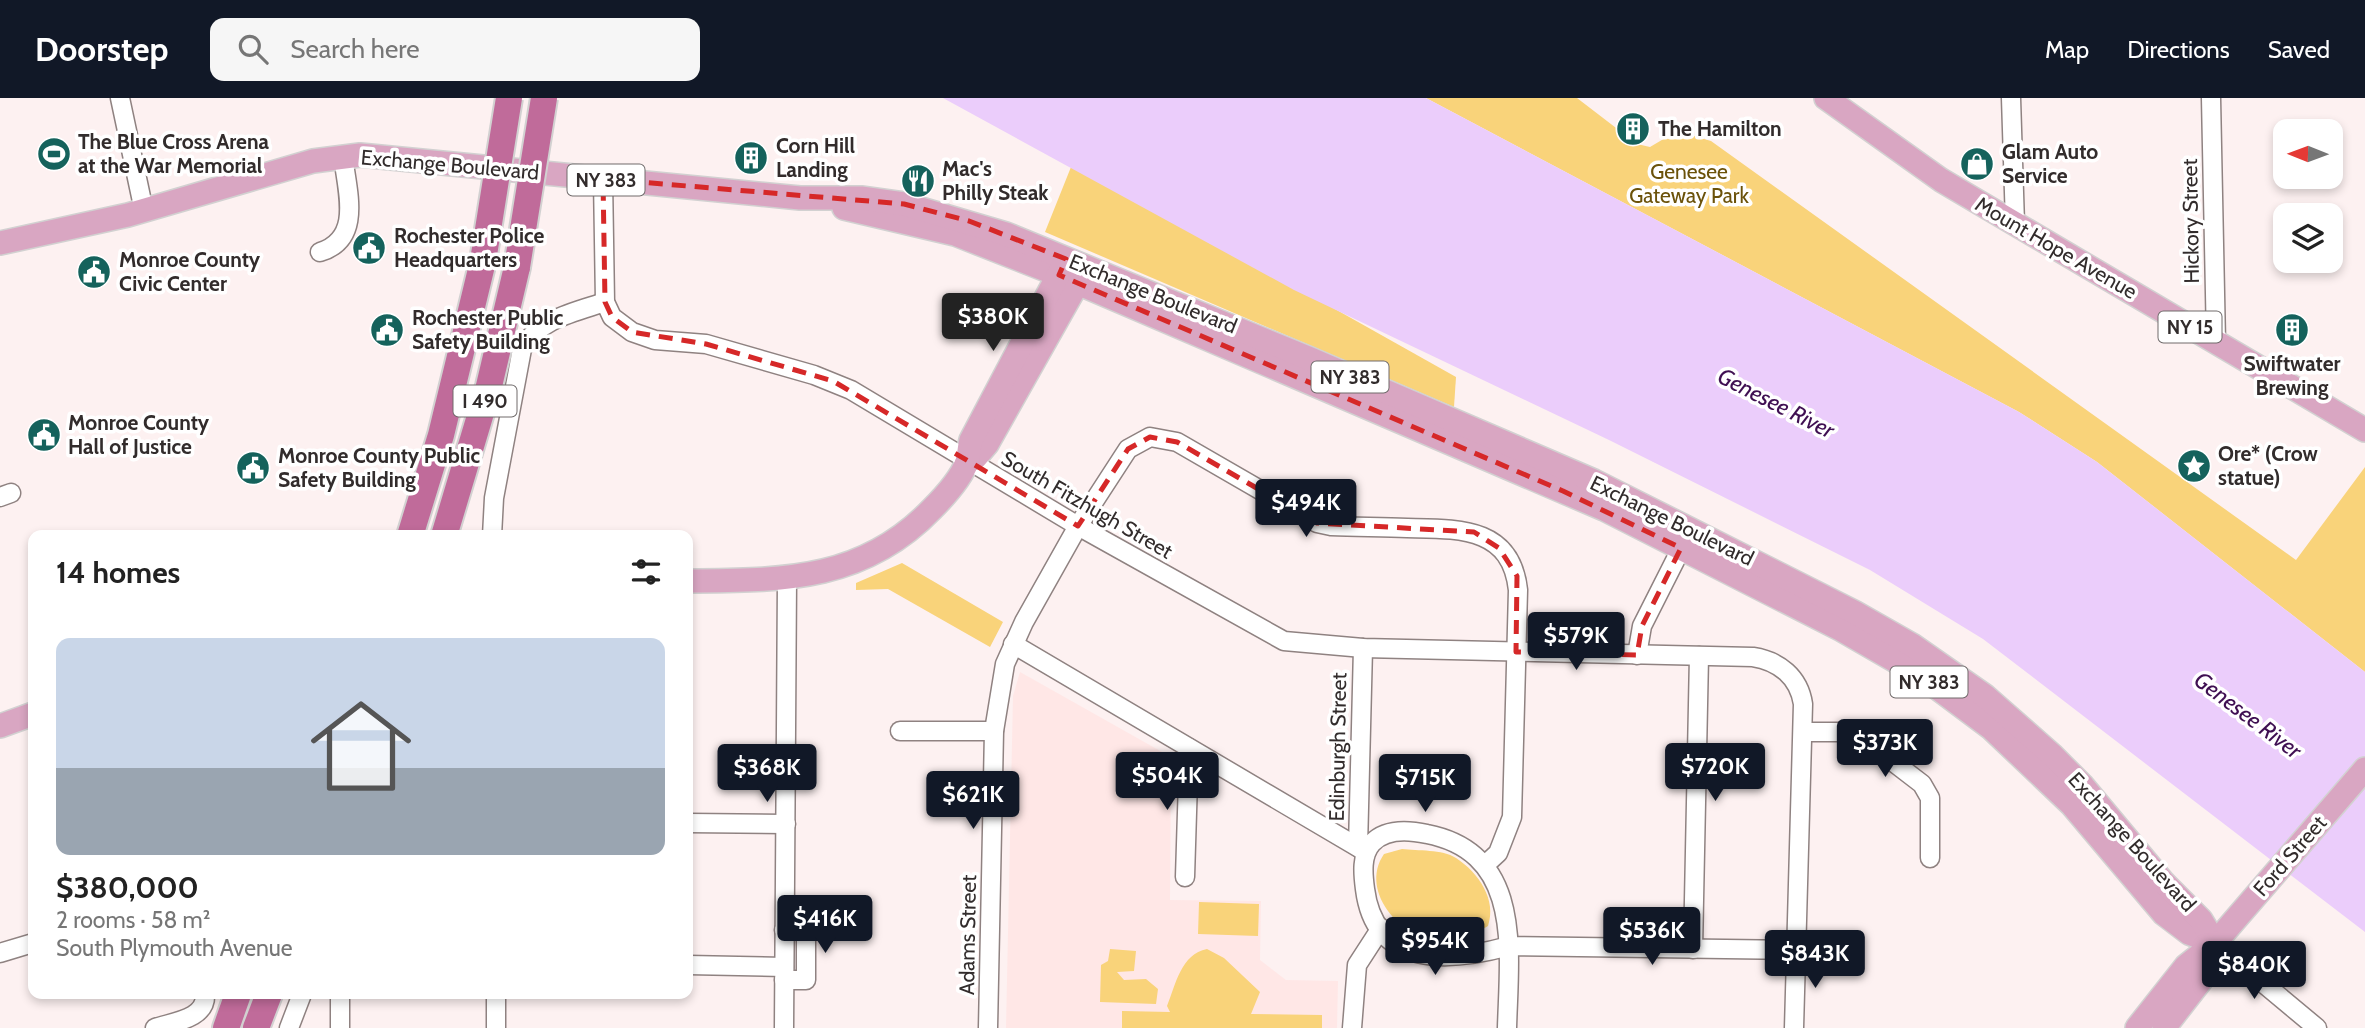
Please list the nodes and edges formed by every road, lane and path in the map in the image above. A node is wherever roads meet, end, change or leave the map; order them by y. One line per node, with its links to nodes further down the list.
1 (120, 98): 9 (street)
2 (509, 98): 18 (highway, I 490, bridge)
3 (544, 98): 24 (highway, I 490, bridge)
4 (1826, 98): 10 (main road, Mount Hope Avenue / NY 15)
5 (2011, 98): 10 (street)
6 (2211, 98): 17 (street, Hickory Street)
7 (343, 156): 8 (main road, Exchange Boulevard / NY 383); 9 (main road, Exchange Boulevard / NY 383); 13 (street)
8 (603, 179): 15 (main road, Exchange Boulevard / NY 383); 16 (street)
9 (144, 211): 11 (main road, Exchange Boulevard / NY 383)
10 (2015, 224): 17 (main road, Mount Hope Avenue / NY 15)
11 (67, 231): 12 (main road, Exchange Boulevard / NY 383); 14 (main road, Exchange Boulevard / NY 383)
12 (0, 243)
13 (320, 252)
14 (0, 260)
15 (1073, 271): 20 (main road); 26 (main road, Exchange Boulevard / NY 383)
16 (605, 302): 20 (street, South Fitzhugh Street); 25 (street)
17 (2216, 342): 19 (main road, Mount Hope Avenue / NY 15)
18 (457, 371): 22 (highway); 23 (highway, I 490)
19 (2365, 430)
20 (967, 462): 21 (street, South Fitzhugh Street); 27 (main road)
21 (1078, 526): 29 (street, Adams Street); 30 (street, South Fitzhugh Street); 31 (street, Adams Street)
22 (396, 530)
23 (412, 530)
24 (446, 530)
25 (493, 530)
26 (1686, 538): 32 (street); 49 (main road, Exchange Boulevard / NY 383); 49 (main road, Exchange Boulevard / NY 383)
27 (787, 579): 28 (main road); 42 (street)
28 (693, 581)
29 (1013, 644): 37 (street, Adams Street); 39 (street)
30 (1363, 648): 31 (street, South Fitzhugh Street); 43 (street, Edinburgh Street)
31 (1516, 652): 32 (street, South Fitzhugh Street); 45 (street, Adams Street)
32 (1637, 655): 33 (street, South Fitzhugh Street)
33 (1699, 656): 38 (street, South Fitzhugh Street); 52 (street)
34 (28, 716): 35 (main road)
35 (0, 726)
36 (900, 731): 37 (street)
37 (994, 731): 72 (street, Adams Street)
38 (1802, 732): 44 (street); 53 (street, South Fitzhugh Street)
39 (1189, 748): 43 (street); 46 (street)
40 (2365, 769): 49 (main road, Ford Street)
41 (693, 823): 42 (street)
42 (786, 824): 48 (street)
43 (1362, 850): 45 (street); 47 (street)
44 (1930, 859)
45 (1485, 865): 51 (street)
46 (1185, 877)
47 (1381, 928): 51 (street); 73 (street)
48 (785, 930): 56 (street); 56 (street)
49 (2215, 943): 76 (main road, Ford Street); 77 (main road, Ford Street); 78 (street)
50 (28, 945): 54 (street)
51 (1509, 946): 52 (street); 74 (street)
52 (1693, 949): 53 (street)
53 (1797, 950): 75 (street, South Fitzhugh Street)
54 (0, 953)
55 (693, 965): 56 (street)
56 (784, 973): 71 (street)
57 (205, 999): 64 (street)
58 (236, 999): 65 (highway)
59 (267, 999): 66 (highway)
60 (278, 999): 67 (highway)
61 (300, 999): 68 (street)
62 (340, 999): 69 (street)
63 (496, 999): 70 (street)
64 (155, 1028)
65 (226, 1028)
66 (256, 1028)
67 (269, 1028)
68 (289, 1028)
69 (341, 1028)
70 (496, 1028)
71 (784, 1028)
72 (988, 1028)
73 (1352, 1028)
74 (1507, 1028)
75 (1794, 1028)
76 (2137, 1028)
77 (2164, 1028)
78 (2317, 1028)

